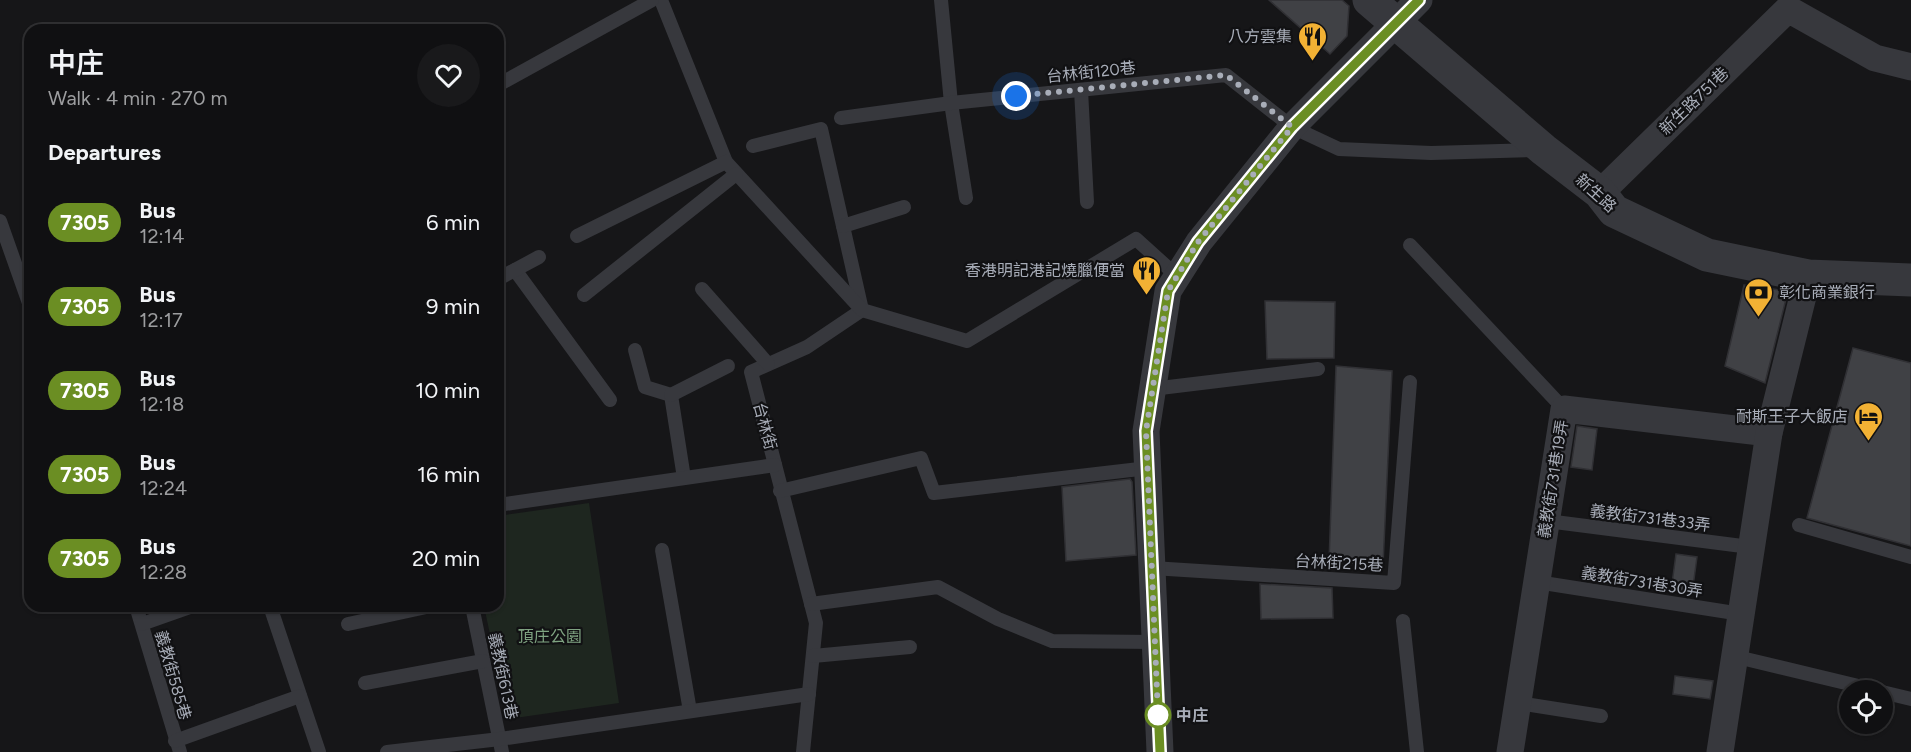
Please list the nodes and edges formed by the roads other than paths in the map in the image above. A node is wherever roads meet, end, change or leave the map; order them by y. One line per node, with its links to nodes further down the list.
1 (652, 0): 8 (lane)
2 (661, 0): 15 (lane)
3 (940, 0): 10 (lane)
4 (1369, 0): 6 (street, 新生路)
5 (1419, 0): 6 (street)
6 (1394, 24): 12 (street); 14 (street, 新生路)
7 (1911, 67): 17 (street, 新生路751巷)
8 (504, 82)
9 (1081, 90): 10 (lane, 台林街120巷); 12 (lane, 台林街120巷); 19 (lane)
10 (951, 103): 11 (lane, 台林街120巷); 18 (lane)
11 (841, 118)
12 (1292, 127): 14 (lane, 台林街120巷); 28 (street)
13 (753, 146): 22 (lane)
14 (1544, 150): 17 (street, 新生路)
15 (726, 162): 16 (lane); 23 (lane)
16 (736, 174): 33 (lane); 34 (lane)
17 (1600, 193): 29 (street, 新生路)
18 (966, 198)
19 (1088, 202)
20 (904, 207): 22 (lane)
21 (0, 221): 31 (lane)
22 (843, 226): 34 (lane)
23 (578, 236)
24 (1410, 245): 43 (lane)
25 (539, 257): 26 (lane)
26 (515, 270): 27 (lane); 42 (lane)
27 (504, 276)
28 (1177, 276): 34 (lane); 40 (street)
29 (1808, 276): 30 (street, 新生路); 44 (street)
30 (1911, 280)
31 (24, 289)
32 (702, 289): 36 (lane)
33 (584, 295)
34 (862, 310): 36 (lane, 台林街)
35 (634, 350): 41 (lane)
36 (768, 364): 45 (lane, 台林街)
37 (728, 366): 41 (lane)
38 (1318, 369): 40 (lane)
39 (1410, 382): 55 (lane, 台林街215巷)
40 (1152, 389): 46 (street)
41 (671, 395): 47 (lane)
42 (610, 400)
43 (1564, 409): 44 (street, 義教街731巷19弄); 50 (street, 義教街731巷19弄)
44 (1768, 433): 52 (street)
45 (775, 465): 47 (lane); 48 (lane, 台林街)
46 (1148, 468): 48 (lane); 55 (street)
47 (684, 478): 49 (lane)
48 (780, 491): 57 (lane, 台林街)
49 (504, 504)
50 (1546, 521): 52 (lane, 義教街731巷33弄); 56 (street, 義教街731巷19弄)
51 (1799, 525): 54 (lane)
52 (1750, 547): 63 (street)
53 (663, 550): 79 (lane)
54 (1911, 557)
55 (1152, 568): 67 (street)
56 (1537, 582): 63 (lane, 義教街731巷30弄); 78 (street, 義教街731巷19弄)
57 (811, 604): 67 (lane); 69 (lane, 台林街)
58 (138, 612): 65 (lane, 義教街585巷)
59 (176, 612): 65 (lane)
60 (272, 612): 76 (lane)
61 (403, 612): 66 (lane)
62 (473, 612): 71 (lane, 義教街613巷)
63 (1741, 614): 70 (street)
64 (1403, 621): 87 (lane)
65 (142, 624): 82 (lane, 義教街585巷)
66 (348, 624)
67 (1155, 642): 86 (street)
68 (910, 647): 69 (lane)
69 (813, 656): 74 (lane, 台林街)
70 (1733, 656): 72 (lane); 89 (street)
71 (483, 661): 73 (lane); 81 (lane, 義教街613巷)
72 (1839, 681)
73 (365, 682)
74 (809, 694): 79 (lane); 85 (lane, 台林街)
75 (1893, 695): 77 (lane)
76 (300, 696): 82 (lane); 83 (lane)
77 (1911, 699)
78 (1518, 703): 80 (lane); 88 (street, 義教街731巷19弄)
79 (690, 711): 81 (lane)
80 (1601, 717)
81 (501, 745): 84 (lane)
82 (177, 746)
83 (319, 752)
84 (387, 752)
85 (803, 752)
86 (1160, 752)
87 (1417, 752)
88 (1510, 752)
89 (1720, 752)

